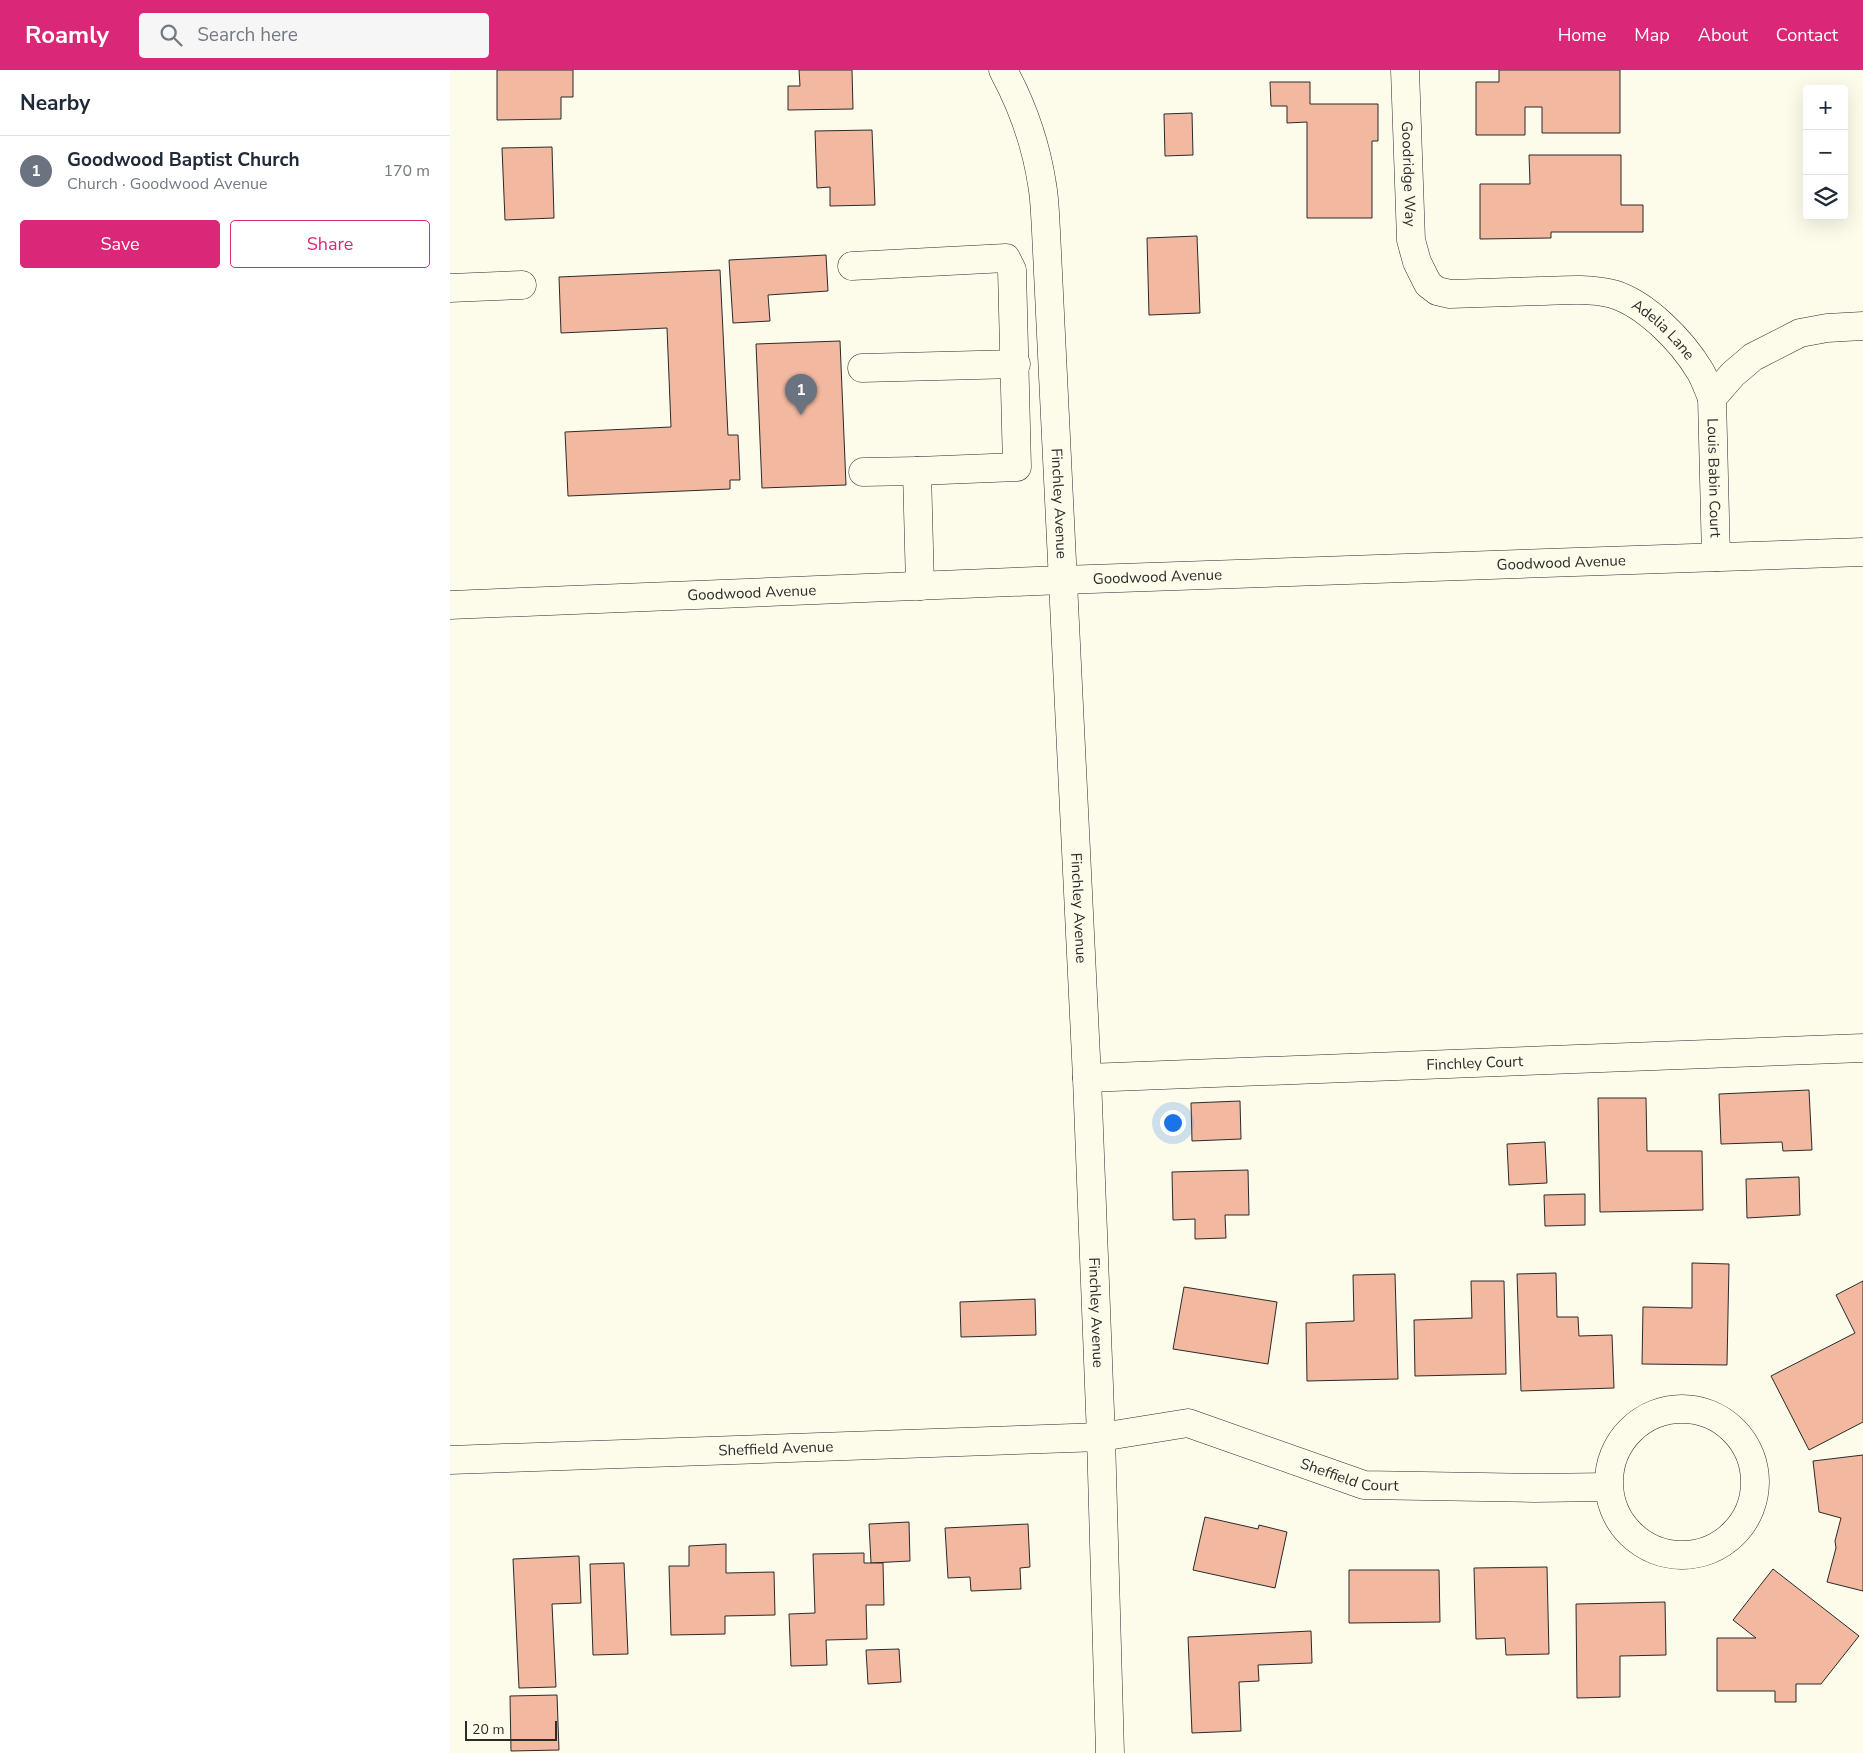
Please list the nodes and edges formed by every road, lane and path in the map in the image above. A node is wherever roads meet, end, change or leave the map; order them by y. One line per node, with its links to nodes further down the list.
1 (1003, 70): 15 (street, Finchley Avenue)
2 (1405, 70): 4 (street, Goodridge Way)
3 (852, 266): 8 (street)
4 (1422, 276): 10 (street, Adelia Lane)
5 (522, 285): 6 (street)
6 (450, 288)
7 (1863, 326): 10 (street)
8 (1016, 364): 9 (street); 11 (street)
9 (862, 368)
10 (1712, 398): 14 (street, Louis Babin Court)
11 (917, 471): 12 (street); 16 (street)
12 (863, 472)
13 (1863, 552): 14 (street, Goodwood Avenue)
14 (1716, 557): 15 (street, Goodwood Avenue)
15 (1062, 580): 16 (street, Goodwood Avenue); 19 (street, Finchley Avenue)
16 (920, 586): 17 (street, Goodwood Avenue)
17 (450, 605)
18 (1863, 1048): 19 (street, Finchley Court)
19 (1087, 1078): 20 (street, Finchley Avenue)
20 (1101, 1437): 21 (street, Sheffield Avenue); 22 (street, Sheffield Court); 23 (street, Finchley Avenue)
21 (450, 1460)
22 (1607, 1487): 22 (street)
23 (1110, 1753)

